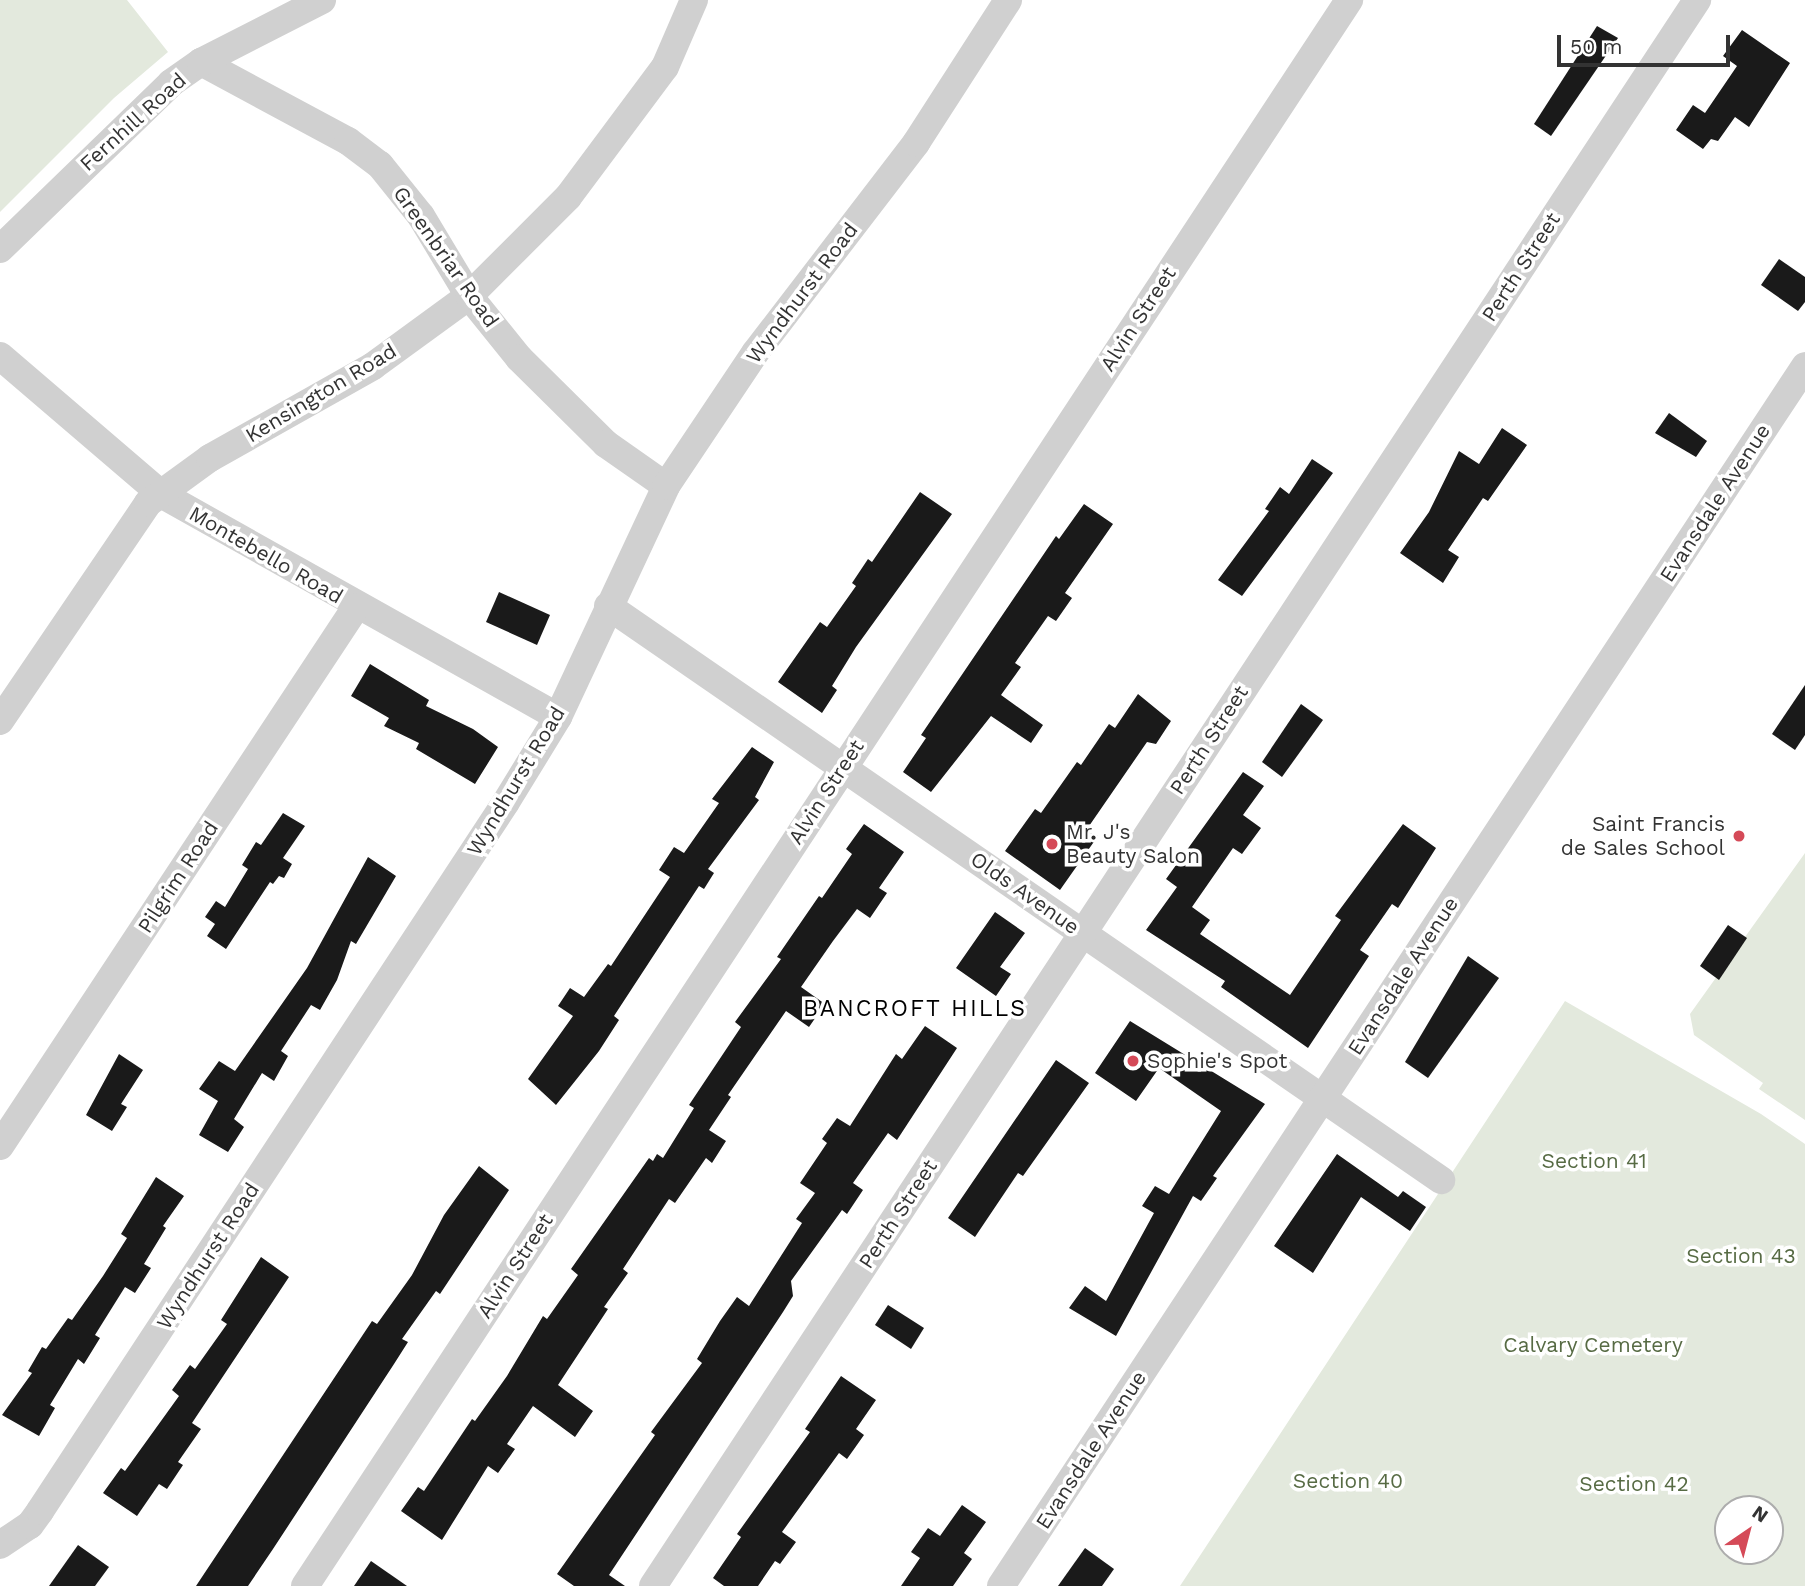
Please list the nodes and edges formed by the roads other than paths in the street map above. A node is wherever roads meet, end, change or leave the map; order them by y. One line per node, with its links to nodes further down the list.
1 (322, 0): 6 (street, Fernhill Road)
2 (694, 0): 8 (street, Kensington Road)
3 (1008, 0): 11 (street, Wyndhurst Road)
4 (1349, 0): 17 (street, Alvin Street)
5 (1697, 0): 18 (street, Perth Street)
6 (201, 62): 7 (street, Fernhill Road); 8 (street, Greenbriar Road)
7 (0, 249)
8 (469, 296): 11 (street, Greenbriar Road); 12 (street, Kensington Road)
9 (0, 356): 12 (street, Montebello Road)
10 (1805, 366): 19 (street, Evansdale Avenue)
11 (666, 486): 13 (street, Wyndhurst Road)
12 (161, 494): 14 (street, Montebello Road); 16 (street, Kensington Road)
13 (608, 606): 15 (street, Wyndhurst Road); 17 (street, Olds Avenue)
14 (356, 607): 15 (street, Montebello Road); 20 (street, Pilgrim Road)
15 (558, 717): 22 (street, Wyndhurst Road)
16 (0, 721)
17 (842, 767): 18 (street, Olds Avenue); 23 (street, Alvin Street)
18 (1083, 932): 19 (street, Olds Avenue); 24 (street, Perth Street)
19 (1323, 1098): 21 (street, Olds Avenue); 25 (street, Evansdale Avenue)
20 (0, 1146)
21 (1441, 1180)
22 (4, 1540)
23 (305, 1586)
24 (653, 1586)
25 (1001, 1586)

